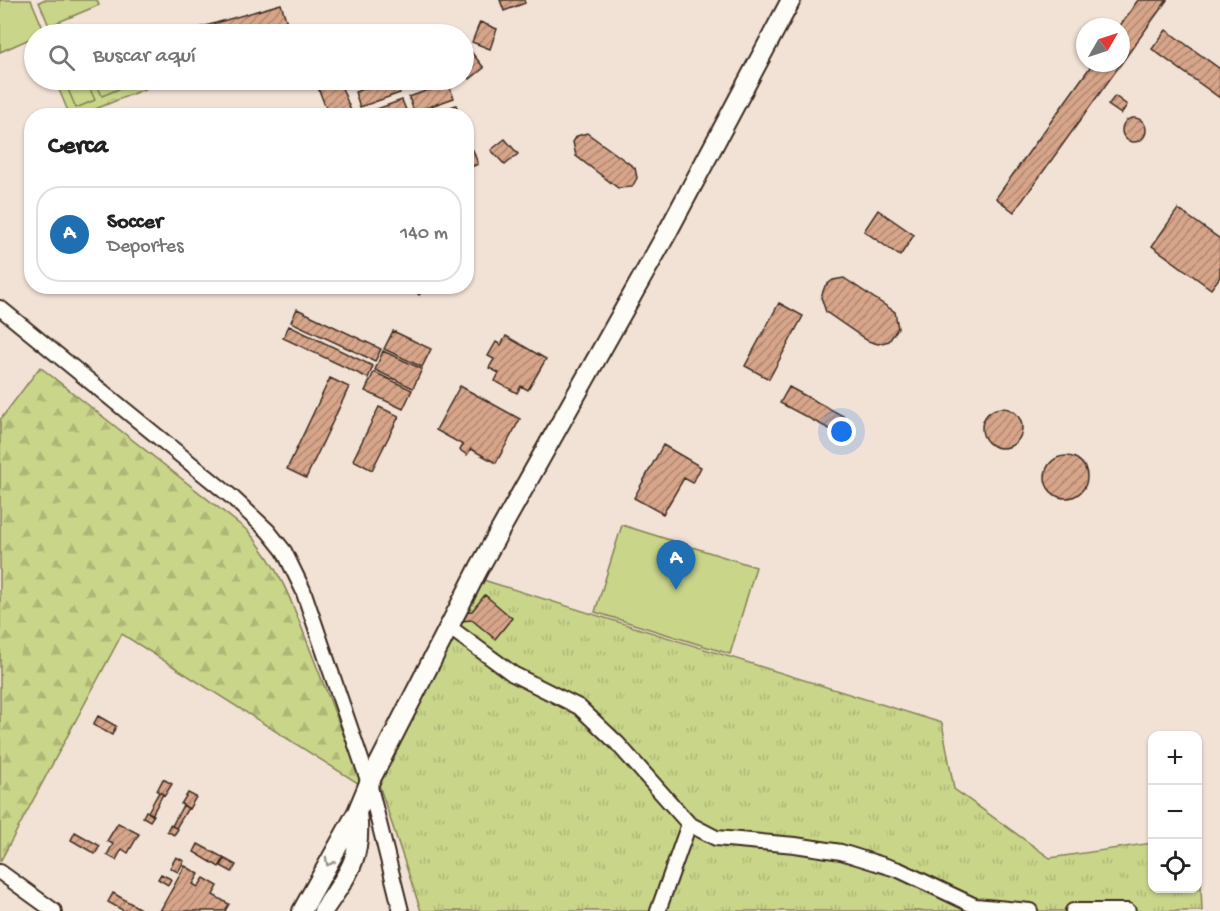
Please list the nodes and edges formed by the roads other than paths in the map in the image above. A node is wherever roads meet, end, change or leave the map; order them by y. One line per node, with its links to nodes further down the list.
1 (791, 0): 3 (street)
2 (0, 309): 4 (street)
3 (449, 627): 4 (street); 6 (street)
4 (369, 783): 5 (street); 11 (street)
5 (357, 812): 9 (street, one-way to 9); 10 (street)
6 (689, 824): 12 (street); 13 (street)
7 (0, 872): 8 (street)
8 (54, 911)
9 (302, 911)
10 (323, 911)
11 (401, 911)
12 (658, 911)
13 (1030, 911)
14 (1073, 911): 15 (street)
15 (1128, 911)

